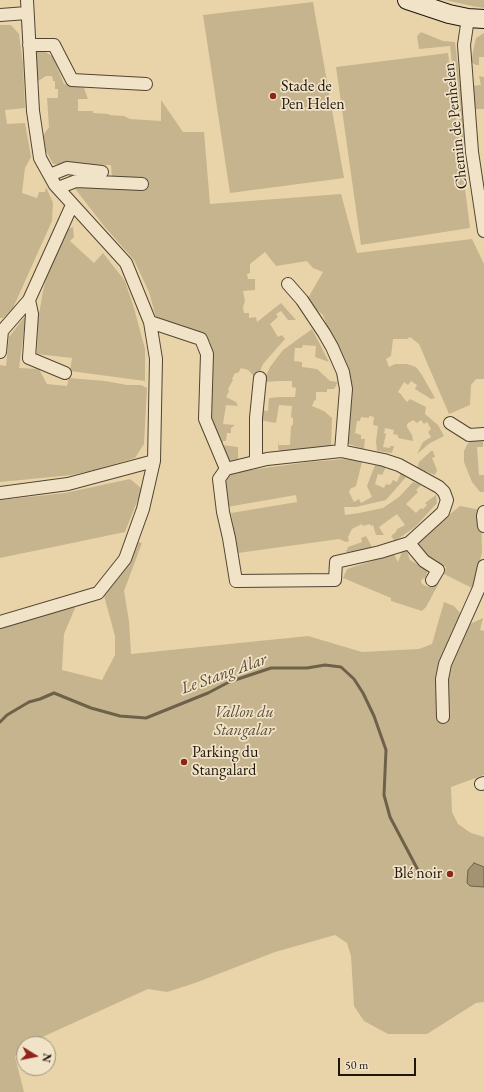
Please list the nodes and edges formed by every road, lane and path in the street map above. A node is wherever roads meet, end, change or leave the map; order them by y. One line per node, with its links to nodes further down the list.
1 (27, 0): 3 (street)
2 (407, 0): 5 (street)
3 (27, 14): 4 (street); 6 (street)
4 (0, 15)
5 (476, 19): 13 (street, Chemin de Penhelen)
6 (29, 45): 7 (street); 9 (street)
7 (146, 84)
8 (102, 172): 9 (street)
9 (50, 175): 11 (street)
10 (142, 184): 11 (street)
11 (58, 188): 12 (street)
12 (72, 205): 15 (street); 16 (street)
13 (484, 231)
14 (288, 284): 23 (street)
15 (29, 300): 17 (street); 19 (street)
16 (150, 322): 24 (street); 26 (street)
17 (1, 331): 18 (street)
18 (0, 352)
19 (65, 373)
20 (260, 378): 25 (street)
21 (450, 422): 22 (street)
22 (484, 434)
23 (341, 451): 25 (street); 30 (street)
24 (154, 461): 27 (street); 33 (street)
25 (256, 461): 26 (street)
26 (226, 468): 30 (street)
27 (0, 493)
28 (484, 512): 29 (street)
29 (484, 526)
30 (408, 543): 32 (street)
31 (484, 566): 34 (street)
32 (432, 580)
33 (0, 622)
34 (443, 717)

